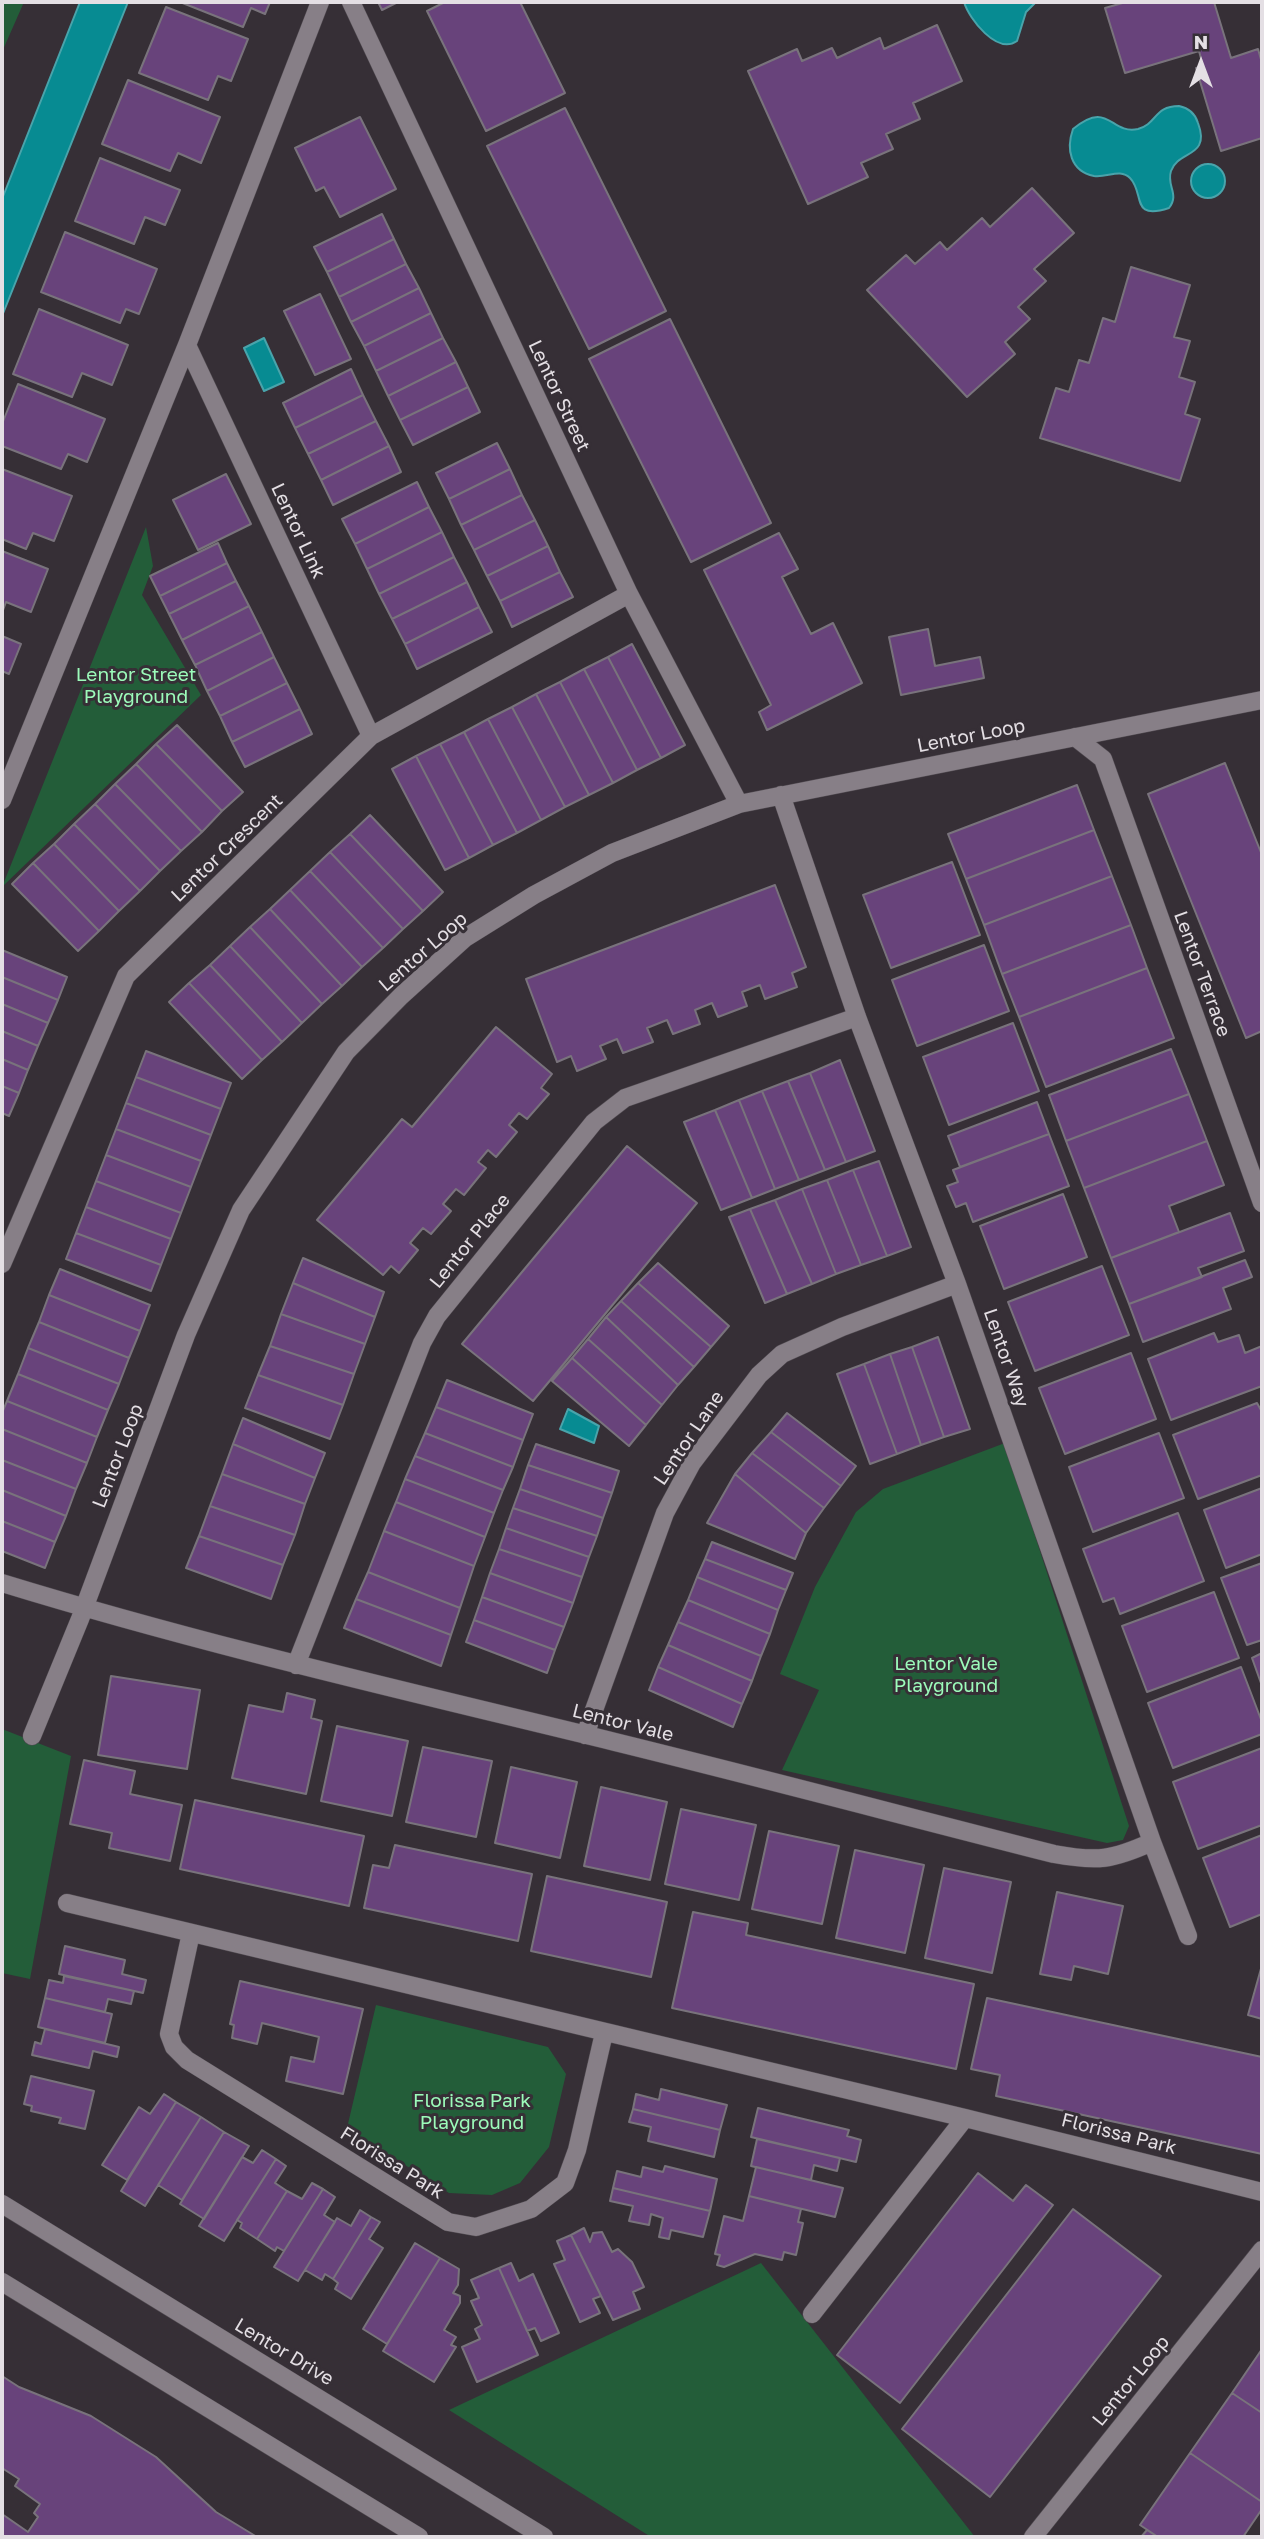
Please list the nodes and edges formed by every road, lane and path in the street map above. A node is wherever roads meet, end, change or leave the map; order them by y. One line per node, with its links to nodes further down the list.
1 (320, 2): 3 (street)
2 (351, 2): 4 (street, Lentor Street)
3 (187, 345): 7 (street, Lentor Link); 11 (street)
4 (629, 594): 7 (street, Lentor Crescent); 12 (street, Lentor Street)
5 (1262, 701): 6 (street, Lentor Loop)
6 (1114, 731): 8 (street, Lentor Loop); 9 (street)
7 (371, 736): 15 (street, Lentor Crescent)
8 (1075, 737): 9 (street); 10 (street, Lentor Loop)
9 (1103, 759): 14 (street, Lentor Terrace)
10 (781, 795): 12 (street, Lentor Loop); 13 (street, Lentor Way)
11 (2, 800)
12 (739, 804): 18 (street, Lentor Loop)
13 (857, 1017): 16 (street, Lentor Way); 19 (street, Lentor Place)
14 (1262, 1203)
15 (2, 1264)
16 (957, 1284): 20 (street, Lentor Lane); 22 (street, Lentor Way)
17 (2, 1583): 18 (street)
18 (83, 1608): 19 (street, Lentor Vale); 21 (street, Lentor Loop)
19 (296, 1665): 20 (street, Lentor Vale)
20 (585, 1735): 22 (street, Lentor Vale)
21 (32, 1736)
22 (1153, 1842): 25 (street, Lentor Way)
23 (67, 1903): 24 (street, Florissa Park)
24 (191, 1933): 26 (street, Florissa Park); 26 (street, Florissa Park)
25 (1188, 1936)
26 (604, 2033): 27 (street, Florissa Park)
27 (965, 2118): 28 (street, Florissa Park); 32 (street)
28 (1262, 2192)
29 (2, 2204): 34 (street, Lentor Drive)
30 (1262, 2250): 35 (street, Lentor Loop)
31 (5, 2286): 33 (street)
32 (812, 2314)
33 (419, 2537)
34 (544, 2537)
35 (1033, 2537)

